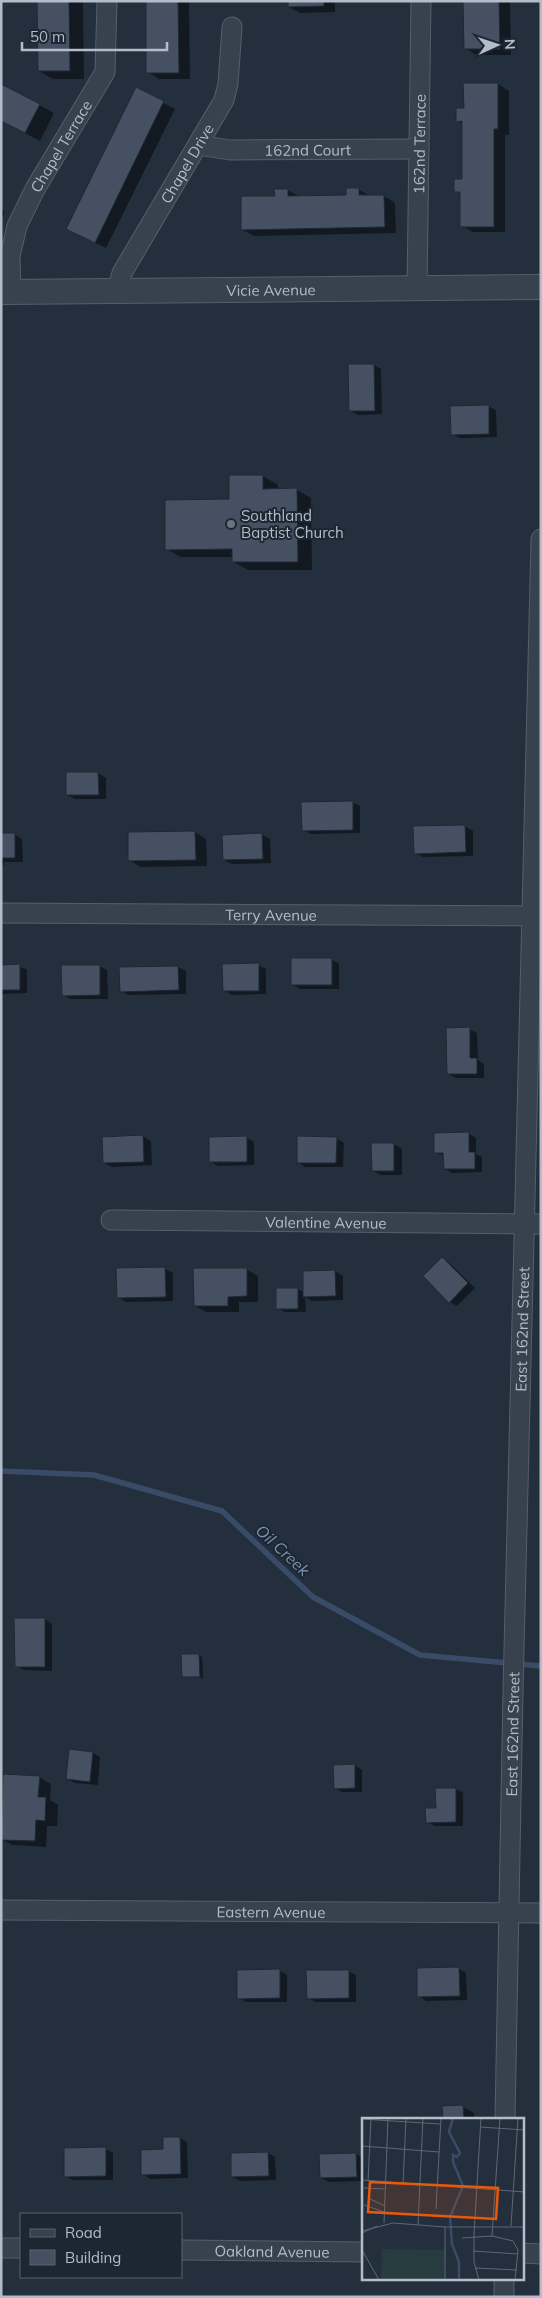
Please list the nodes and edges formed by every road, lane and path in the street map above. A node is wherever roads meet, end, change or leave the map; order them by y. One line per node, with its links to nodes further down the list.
1 (107, 1): 9 (street, Chapel Terrace)
2 (421, 1): 5 (street, 162nd Terrace)
3 (232, 27): 4 (street, Chapel Drive)
4 (198, 145): 5 (street, 162nd Court); 8 (street, Chapel Drive)
5 (419, 149): 6 (street, 162nd Terrace)
6 (417, 288): 7 (street, Vicie Avenue); 8 (street, Vicie Avenue)
7 (541, 288)
8 (117, 291): 9 (street, Vicie Avenue)
9 (6, 292)
10 (541, 539): 11 (street, East 162nd Street)
11 (540, 604): 13 (street, East 162nd Street)
12 (1, 913): 13 (street, Terry Avenue)
13 (536, 916): 15 (street, East 162nd Street)
14 (111, 1220): 15 (street, Valentine Avenue)
15 (533, 1224): 17 (street, East 162nd Street)
16 (1, 1910): 17 (street, Eastern Avenue)
17 (510, 1912): 18 (street, Eastern Avenue); 19 (street, East 162nd Street)
18 (541, 1913)
19 (505, 2118)
20 (1, 2248): 21 (street)
21 (20, 2248)
22 (182, 2250): 23 (street, Oakland Avenue)
23 (362, 2252)
24 (524, 2253): 25 (street)
25 (541, 2254)
26 (504, 2280): 27 (street)
27 (504, 2297)

